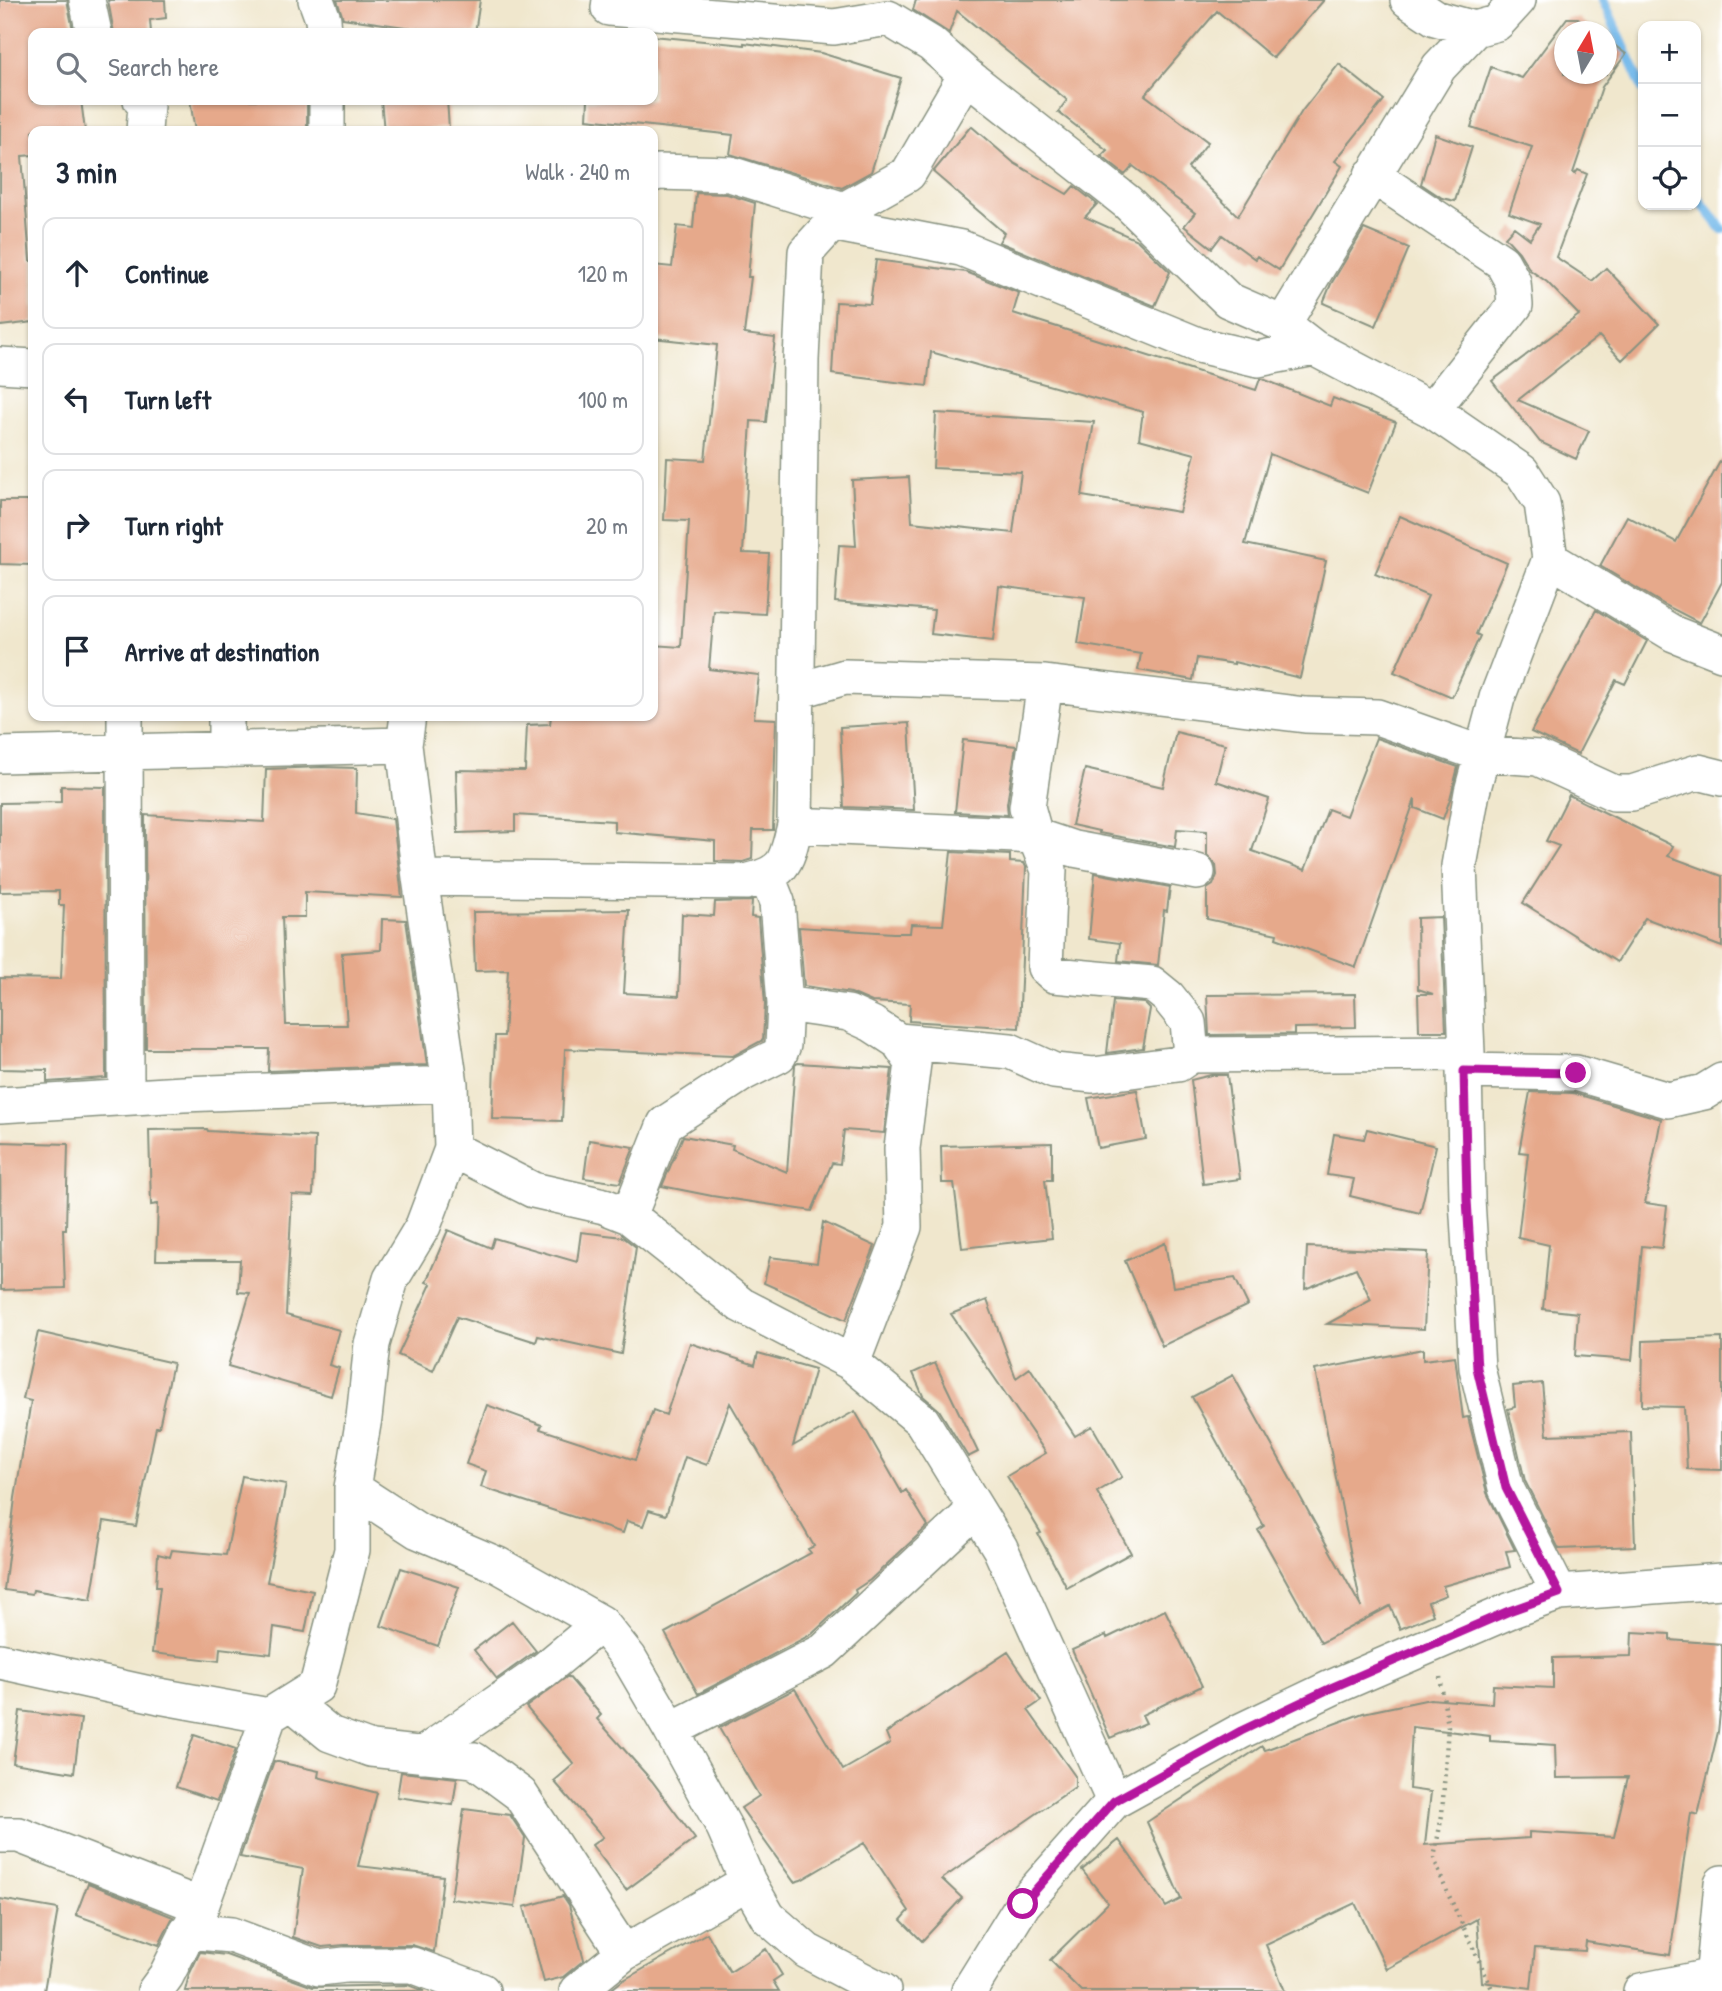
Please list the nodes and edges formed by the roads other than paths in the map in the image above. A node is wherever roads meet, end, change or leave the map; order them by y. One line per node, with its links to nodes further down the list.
1 (87, 0): 7 (street)
2 (316, 0): 8 (street)
3 (610, 0): 6 (street)
4 (1518, 0): 9 (street)
5 (1422, 9): 9 (street); 10 (street)
6 (835, 13): 11 (street)
7 (93, 28)
8 (324, 28)
9 (1475, 29): 10 (street)
10 (1439, 66): 17 (street)
11 (965, 75): 18 (street); 19 (street)
12 (146, 105): 14 (street)
13 (327, 105): 15 (street)
14 (144, 126)
15 (327, 126)
16 (658, 172): 18 (street)
17 (1372, 175): 19 (street); 23 (street)
18 (838, 216): 20 (street); 27 (street)
19 (1283, 324): 20 (street)
20 (1314, 348): 23 (street)
21 (0, 365): 22 (street)
22 (28, 367)
23 (1432, 411): 24 (street)
24 (1550, 559): 25 (street); 32 (street)
25 (1722, 653)
26 (1045, 683): 27 (street); 32 (street); 36 (street)
27 (797, 691): 35 (street)
28 (125, 721): 31 (street)
29 (406, 730): 30 (street); 39 (street)
30 (226, 733): 31 (street)
31 (125, 752): 33 (street); 46 (street)
32 (1482, 754): 34 (street); 43 (street)
33 (0, 755)
34 (1722, 778)
35 (795, 825): 36 (street); 38 (street)
36 (1035, 836): 37 (street); 42 (street)
37 (1198, 872)
38 (767, 877): 39 (street); 40 (street)
39 (420, 878): 45 (street)
40 (785, 1004): 41 (street); 49 (street)
41 (898, 1041): 42 (street); 50 (street)
42 (1191, 1055): 43 (street)
43 (1465, 1062): 44 (street); 56 (street)
44 (1722, 1081)
45 (450, 1084): 46 (street); 48 (street)
46 (126, 1097): 47 (street)
47 (0, 1105)
48 (452, 1149): 49 (street); 51 (street)
49 (629, 1216): 50 (street)
50 (852, 1363): 52 (street)
51 (352, 1488): 53 (street); 54 (street)
52 (976, 1509): 60 (street); 62 (street)
53 (399, 1521): 54 (street); 57 (street)
54 (352, 1550): 59 (street)
55 (1722, 1581): 56 (street)
56 (1559, 1593): 62 (street)
57 (601, 1623): 60 (street); 61 (street)
58 (0, 1661): 59 (street)
59 (280, 1709): 61 (street); 66 (street)
60 (671, 1730): 64 (street)
61 (422, 1755): 67 (street)
62 (1114, 1801): 75 (street)
63 (0, 1835): 66 (street)
64 (748, 1882): 67 (street); 74 (street)
65 (1722, 1883): 70 (street)
66 (194, 1919): 69 (street); 71 (street)
67 (624, 1953): 73 (street)
68 (411, 1978): 69 (street); 72 (street)
69 (316, 1980)
70 (1713, 1983): 76 (street)
71 (155, 1991)
72 (481, 1991)
73 (577, 1991)
74 (883, 1991)
75 (969, 1991)
76 (1640, 1991)

